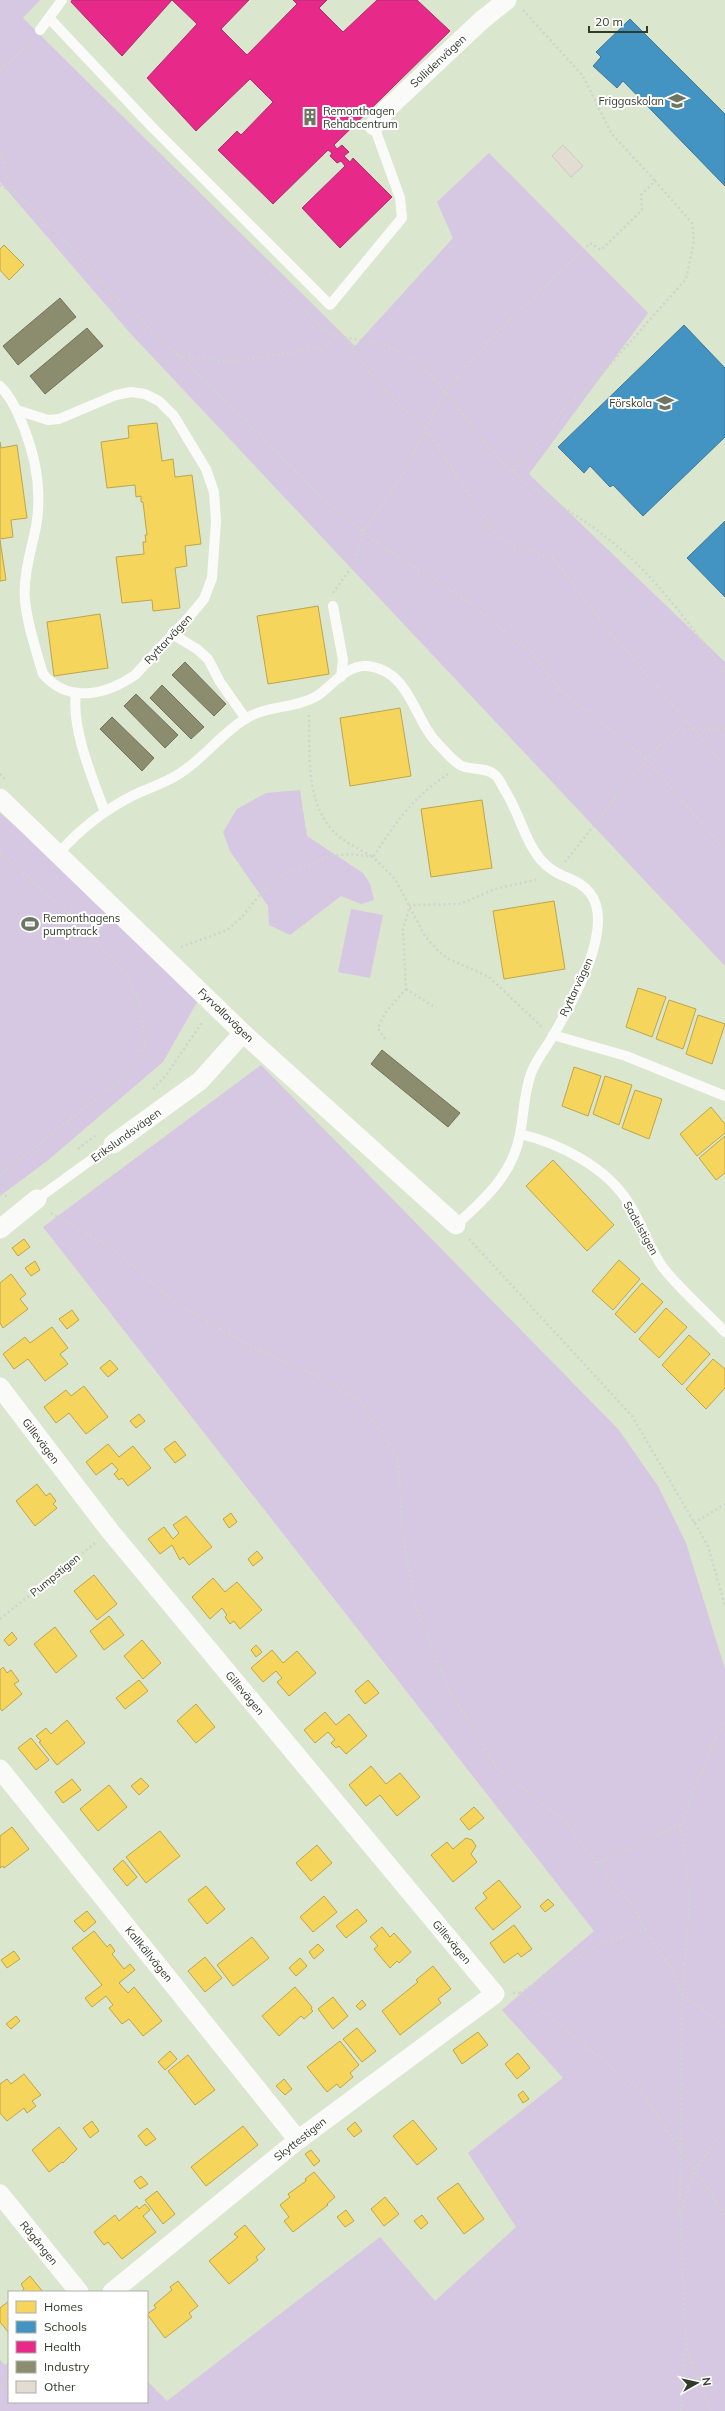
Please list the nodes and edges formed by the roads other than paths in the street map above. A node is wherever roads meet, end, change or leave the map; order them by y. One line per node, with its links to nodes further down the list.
1 (62, 0): 3 (lane)
2 (513, 3): 5 (street, Sollidenvägen)
3 (49, 18): 4 (lane); 5 (lane)
4 (40, 30)
5 (374, 126)
6 (0, 386): 7 (lane, Ryttarvägen)
7 (17, 410): 9 (lane, Ryttarvägen); 11 (lane, Ryttarvägen)
8 (333, 606): 10 (lane)
9 (172, 634): 11 (lane, Ryttarvägen); 12 (lane)
10 (341, 677): 12 (lane); 17 (lane, Ryttarvägen)
11 (76, 694): 14 (lane)
12 (246, 719): 14 (lane)
13 (0, 798): 15 (street, Fyrvallavägen)
14 (104, 812): 15 (lane)
15 (58, 854): 16 (street, Fyrvallavägen)
16 (243, 1033): 20 (street, Erikslundsvägen); 22 (street, Fyrvallavägen)
17 (553, 1035): 18 (lane); 19 (lane, Ryttarvägen)
18 (725, 1096)
19 (520, 1134): 22 (lane, Ryttarvägen); 24 (lane, Sadelstigen)
20 (106, 1138): 21 (lane, Erikslundsvägen)
21 (35, 1201): 23 (street, Erikslundsvägen)
22 (456, 1226)
23 (0, 1229)
24 (725, 1332)
25 (0, 1387): 27 (street, Gillevägen)
26 (0, 1770): 28 (street, Kallkällvägen)
27 (495, 1994): 28 (street, Skyttestigen)
28 (298, 2140): 31 (street, Skyttestigen)
29 (0, 2194): 30 (street, Rågången)
30 (78, 2291)
31 (113, 2291)

